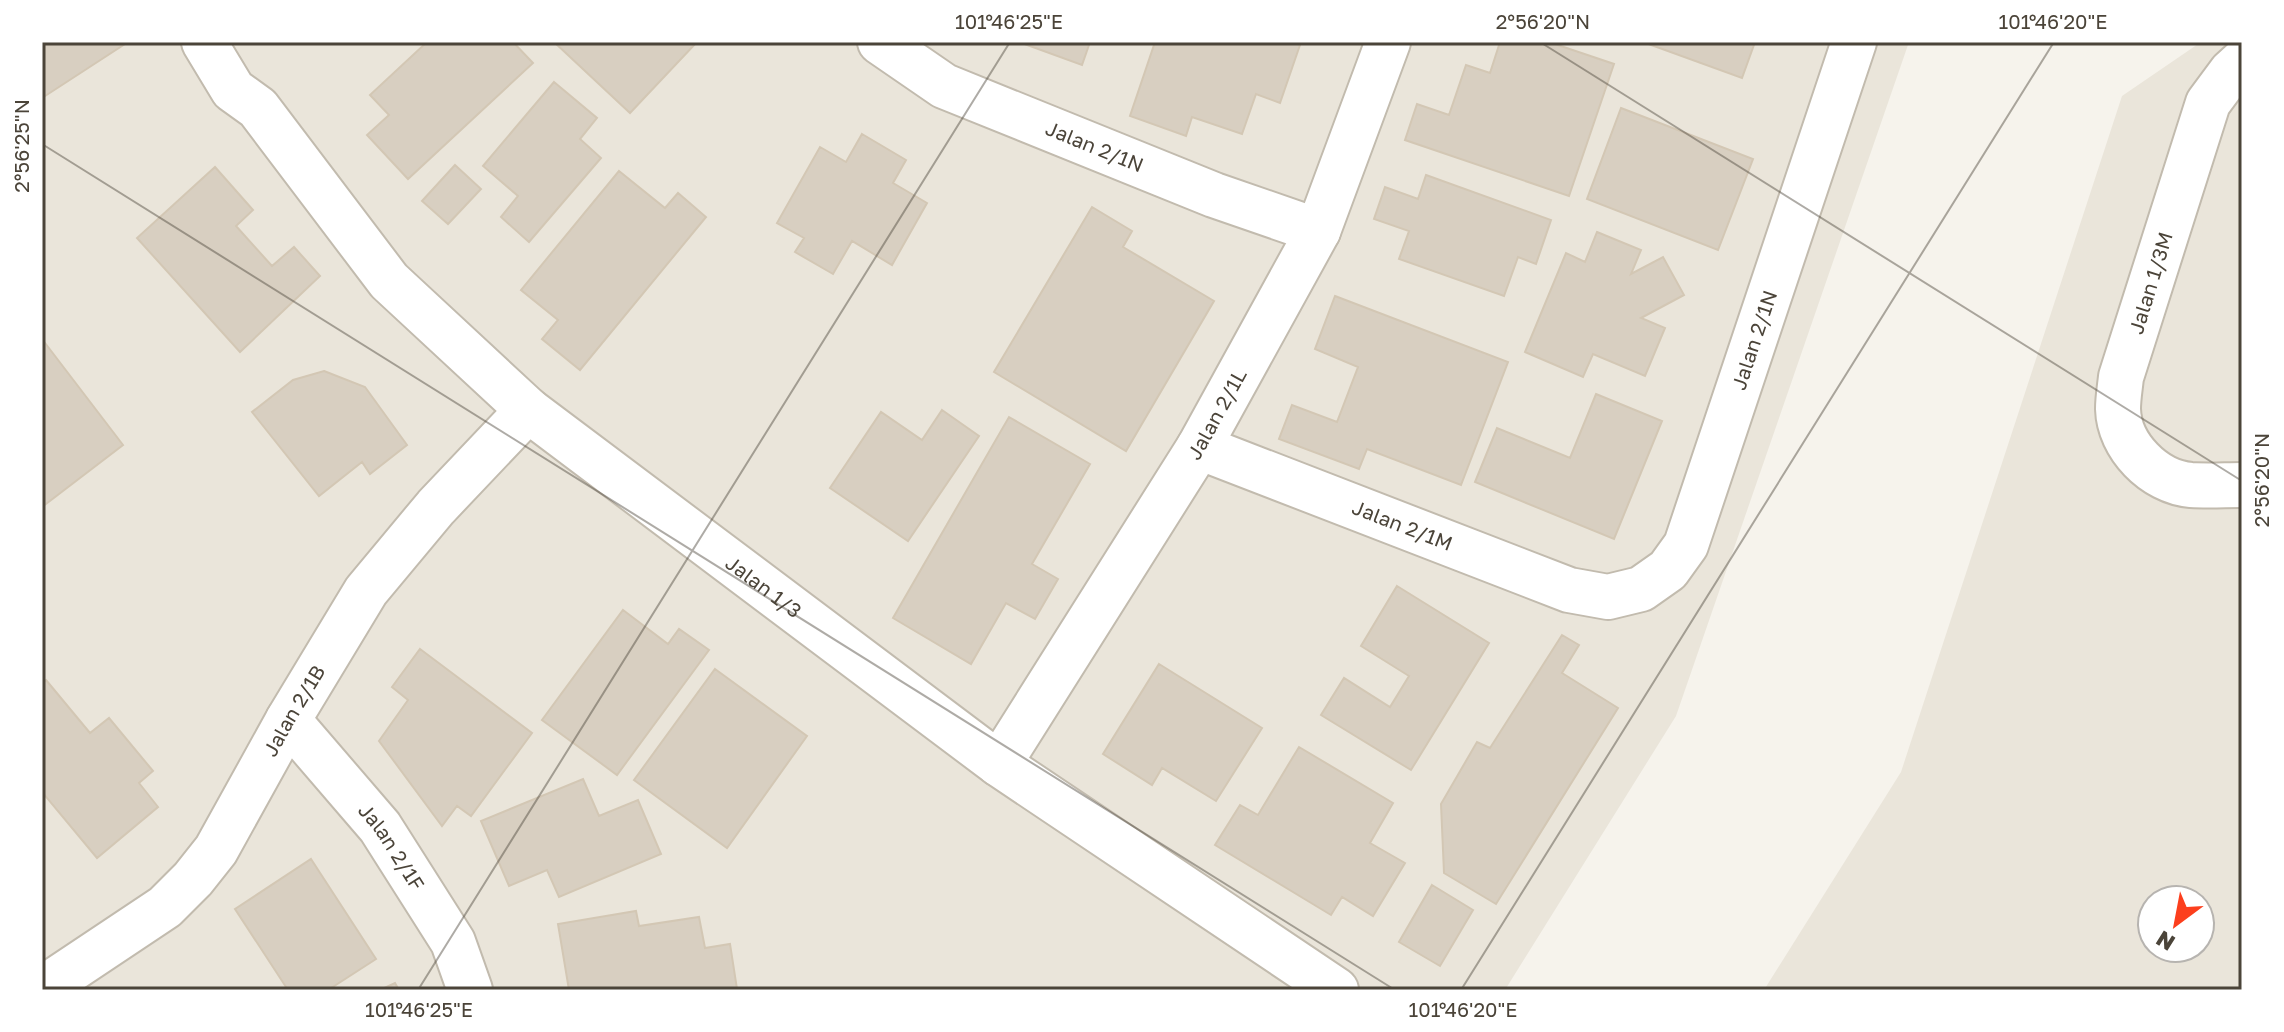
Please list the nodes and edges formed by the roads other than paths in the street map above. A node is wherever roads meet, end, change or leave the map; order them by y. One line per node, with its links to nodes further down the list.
1 (204, 42): 7 (street, Jalan 1/3)
2 (236, 42): 7 (street, Jalan 1/3)
3 (880, 42): 8 (street, Jalan 2/1N)
4 (1388, 42): 8 (street, Jalan 2/1L)
5 (1854, 42): 12 (street, Jalan 2/1N)
6 (2242, 62): 11 (street, Jalan 1/3M)
7 (258, 108): 9 (street, Jalan 1/3)
8 (1318, 231): 10 (street, Jalan 2/1L)
9 (528, 410): 13 (street, Jalan 2/1B); 14 (street, Jalan 1/3)
10 (1199, 447): 12 (street, Jalan 2/1M); 14 (street, Jalan 2/1L)
11 (2242, 485)
12 (1608, 597)
13 (288, 720): 15 (street, Jalan 2/1B); 16 (street, Jalan 2/1F)
14 (999, 764): 17 (street, Jalan 1/3)
15 (42, 989)
16 (470, 990)
17 (1336, 990)

